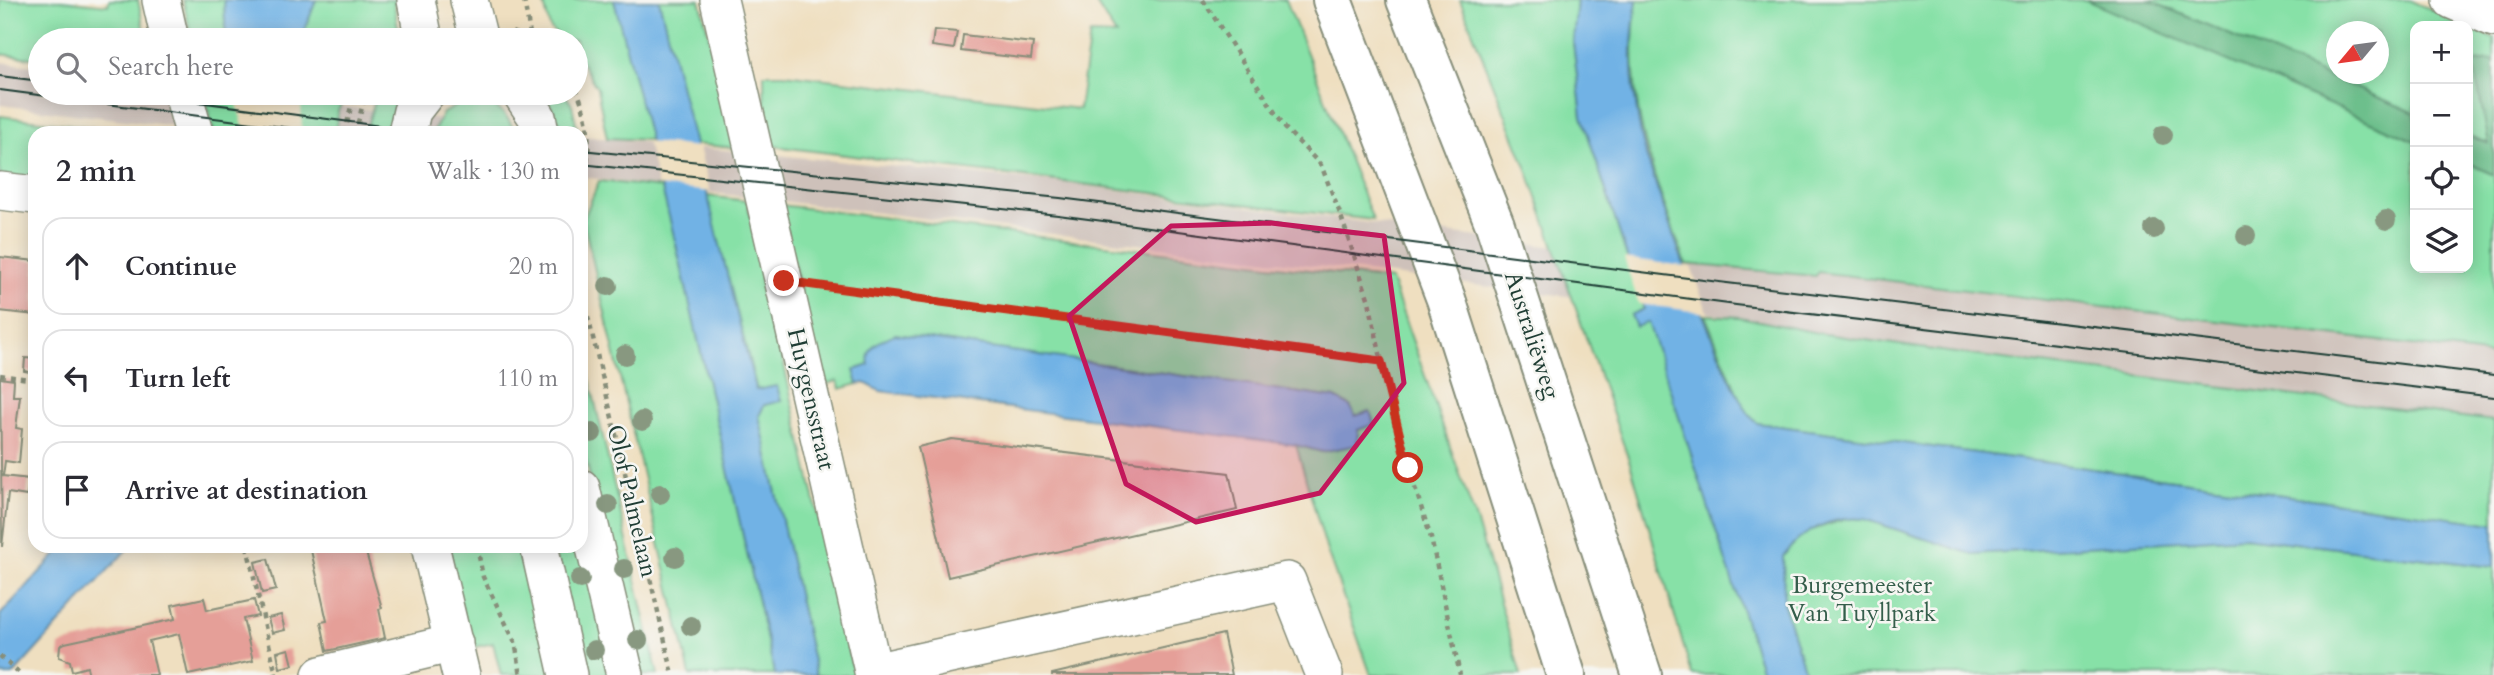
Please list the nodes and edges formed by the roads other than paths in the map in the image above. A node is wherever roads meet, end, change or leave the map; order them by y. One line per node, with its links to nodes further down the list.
1 (161, 0): 10 (street)
2 (416, 0): 11 (street)
3 (469, 0): 12 (street)
4 (719, 0): 27 (street, Huygensstraat)
5 (1315, 0): 13 (main road)
6 (1332, 0): 13 (main road)
7 (1406, 0): 33 (main road, Australiëweg)
8 (2452, 0): 9 (street)
9 (2494, 19)
10 (167, 28)
11 (422, 28)
12 (476, 28)
13 (1350, 43): 32 (main road)
14 (186, 105): 17 (street)
15 (417, 105): 18 (street)
16 (529, 105): 19 (street)
17 (192, 126)
18 (409, 126)
19 (539, 126)
20 (0, 191): 21 (street)
21 (28, 194)
22 (588, 518): 30 (street, Olof Palmelaan)
23 (432, 553): 25 (street)
24 (541, 553): 29 (street)
25 (458, 659): 28 (street)
26 (951, 665): 27 (street); 31 (street)
27 (873, 673)
28 (321, 675)
29 (568, 675)
30 (625, 675)
31 (1324, 675)
32 (1566, 675)
33 (1642, 675)

